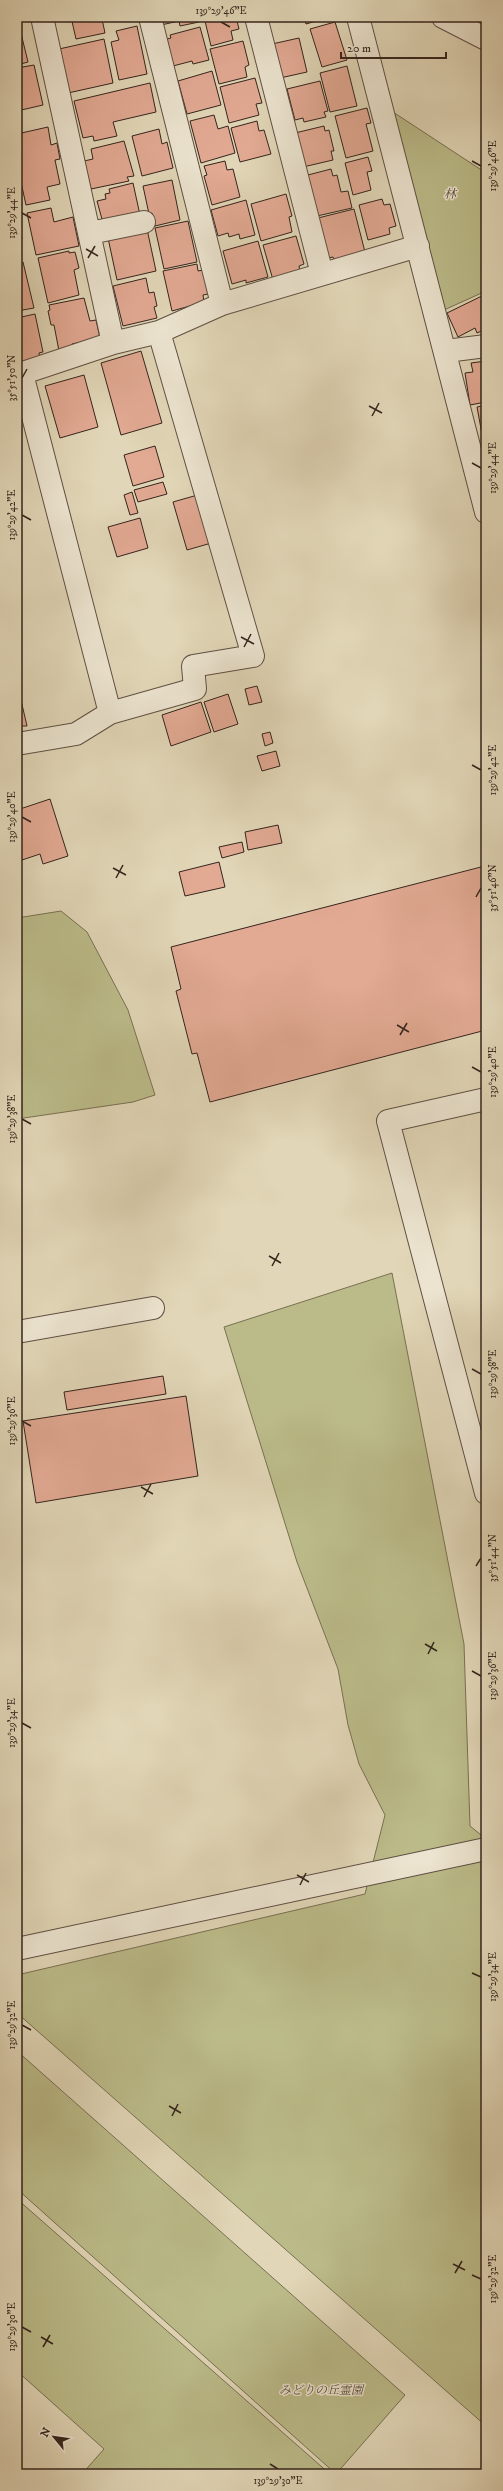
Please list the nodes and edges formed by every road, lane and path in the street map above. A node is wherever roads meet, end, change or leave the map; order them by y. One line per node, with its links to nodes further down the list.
1 (42, 17): 8 (street)
2 (150, 17): 11 (street)
3 (256, 17): 10 (street)
4 (358, 17): 9 (street)
5 (443, 17): 6 (street)
6 (486, 39)
7 (144, 222): 8 (street)
8 (90, 233): 13 (street)
9 (418, 246): 10 (street); 15 (street)
10 (322, 274): 11 (street)
11 (222, 304): 12 (street)
12 (159, 332): 13 (street); 19 (street)
13 (113, 343): 16 (street)
14 (486, 346): 15 (street)
15 (446, 351): 17 (street)
16 (19, 375): 19 (street)
17 (480, 463): 18 (street)
18 (486, 512)
19 (110, 713): 20 (street)
20 (17, 744)
21 (486, 1099): 24 (street)
22 (153, 1308): 23 (street)
23 (17, 1332)
24 (486, 1494)
25 (486, 1849): 26 (street)
26 (17, 1949)

